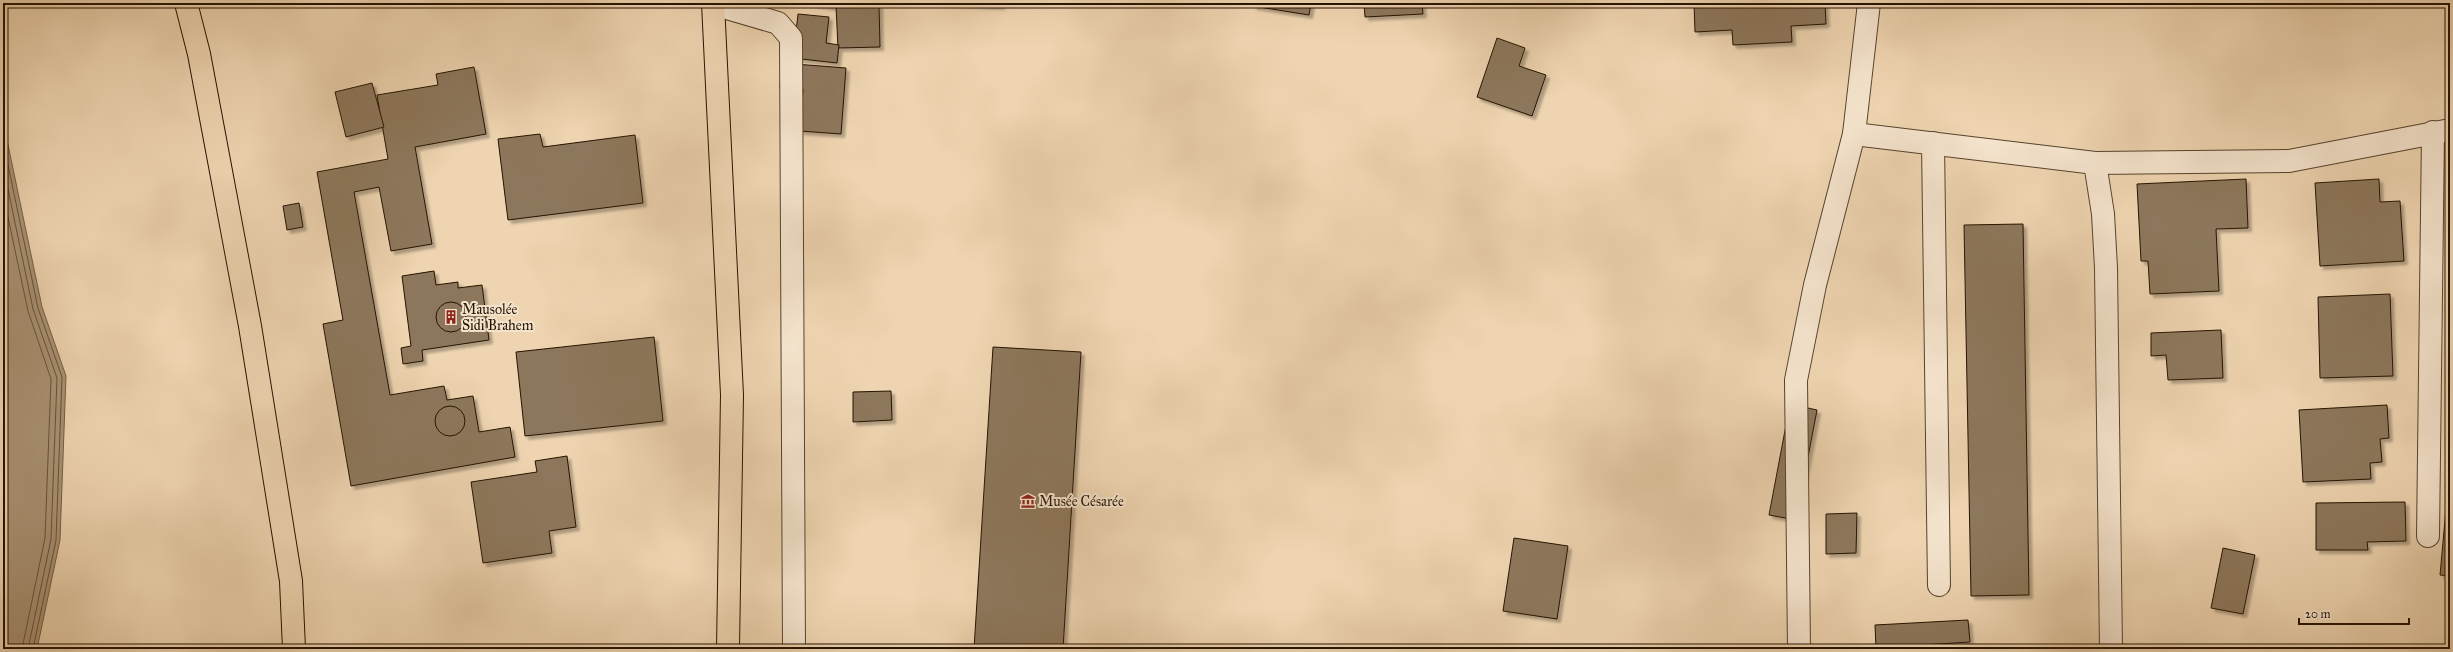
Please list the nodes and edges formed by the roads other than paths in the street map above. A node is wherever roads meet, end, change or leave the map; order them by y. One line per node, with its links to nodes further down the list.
1 (186, 3): 10 (main road)
2 (713, 3): 11 (main road); 12 (street)
3 (1869, 3): 5 (street)
4 (2442, 131): 7 (street); 8 (street)
5 (1854, 134): 6 (street); 13 (street)
6 (1933, 143): 7 (street); 9 (street)
7 (2095, 163): 14 (street)
8 (2428, 536)
9 (1939, 586)
10 (294, 649)
11 (728, 649)
12 (794, 649)
13 (1799, 649)
14 (2111, 649)

